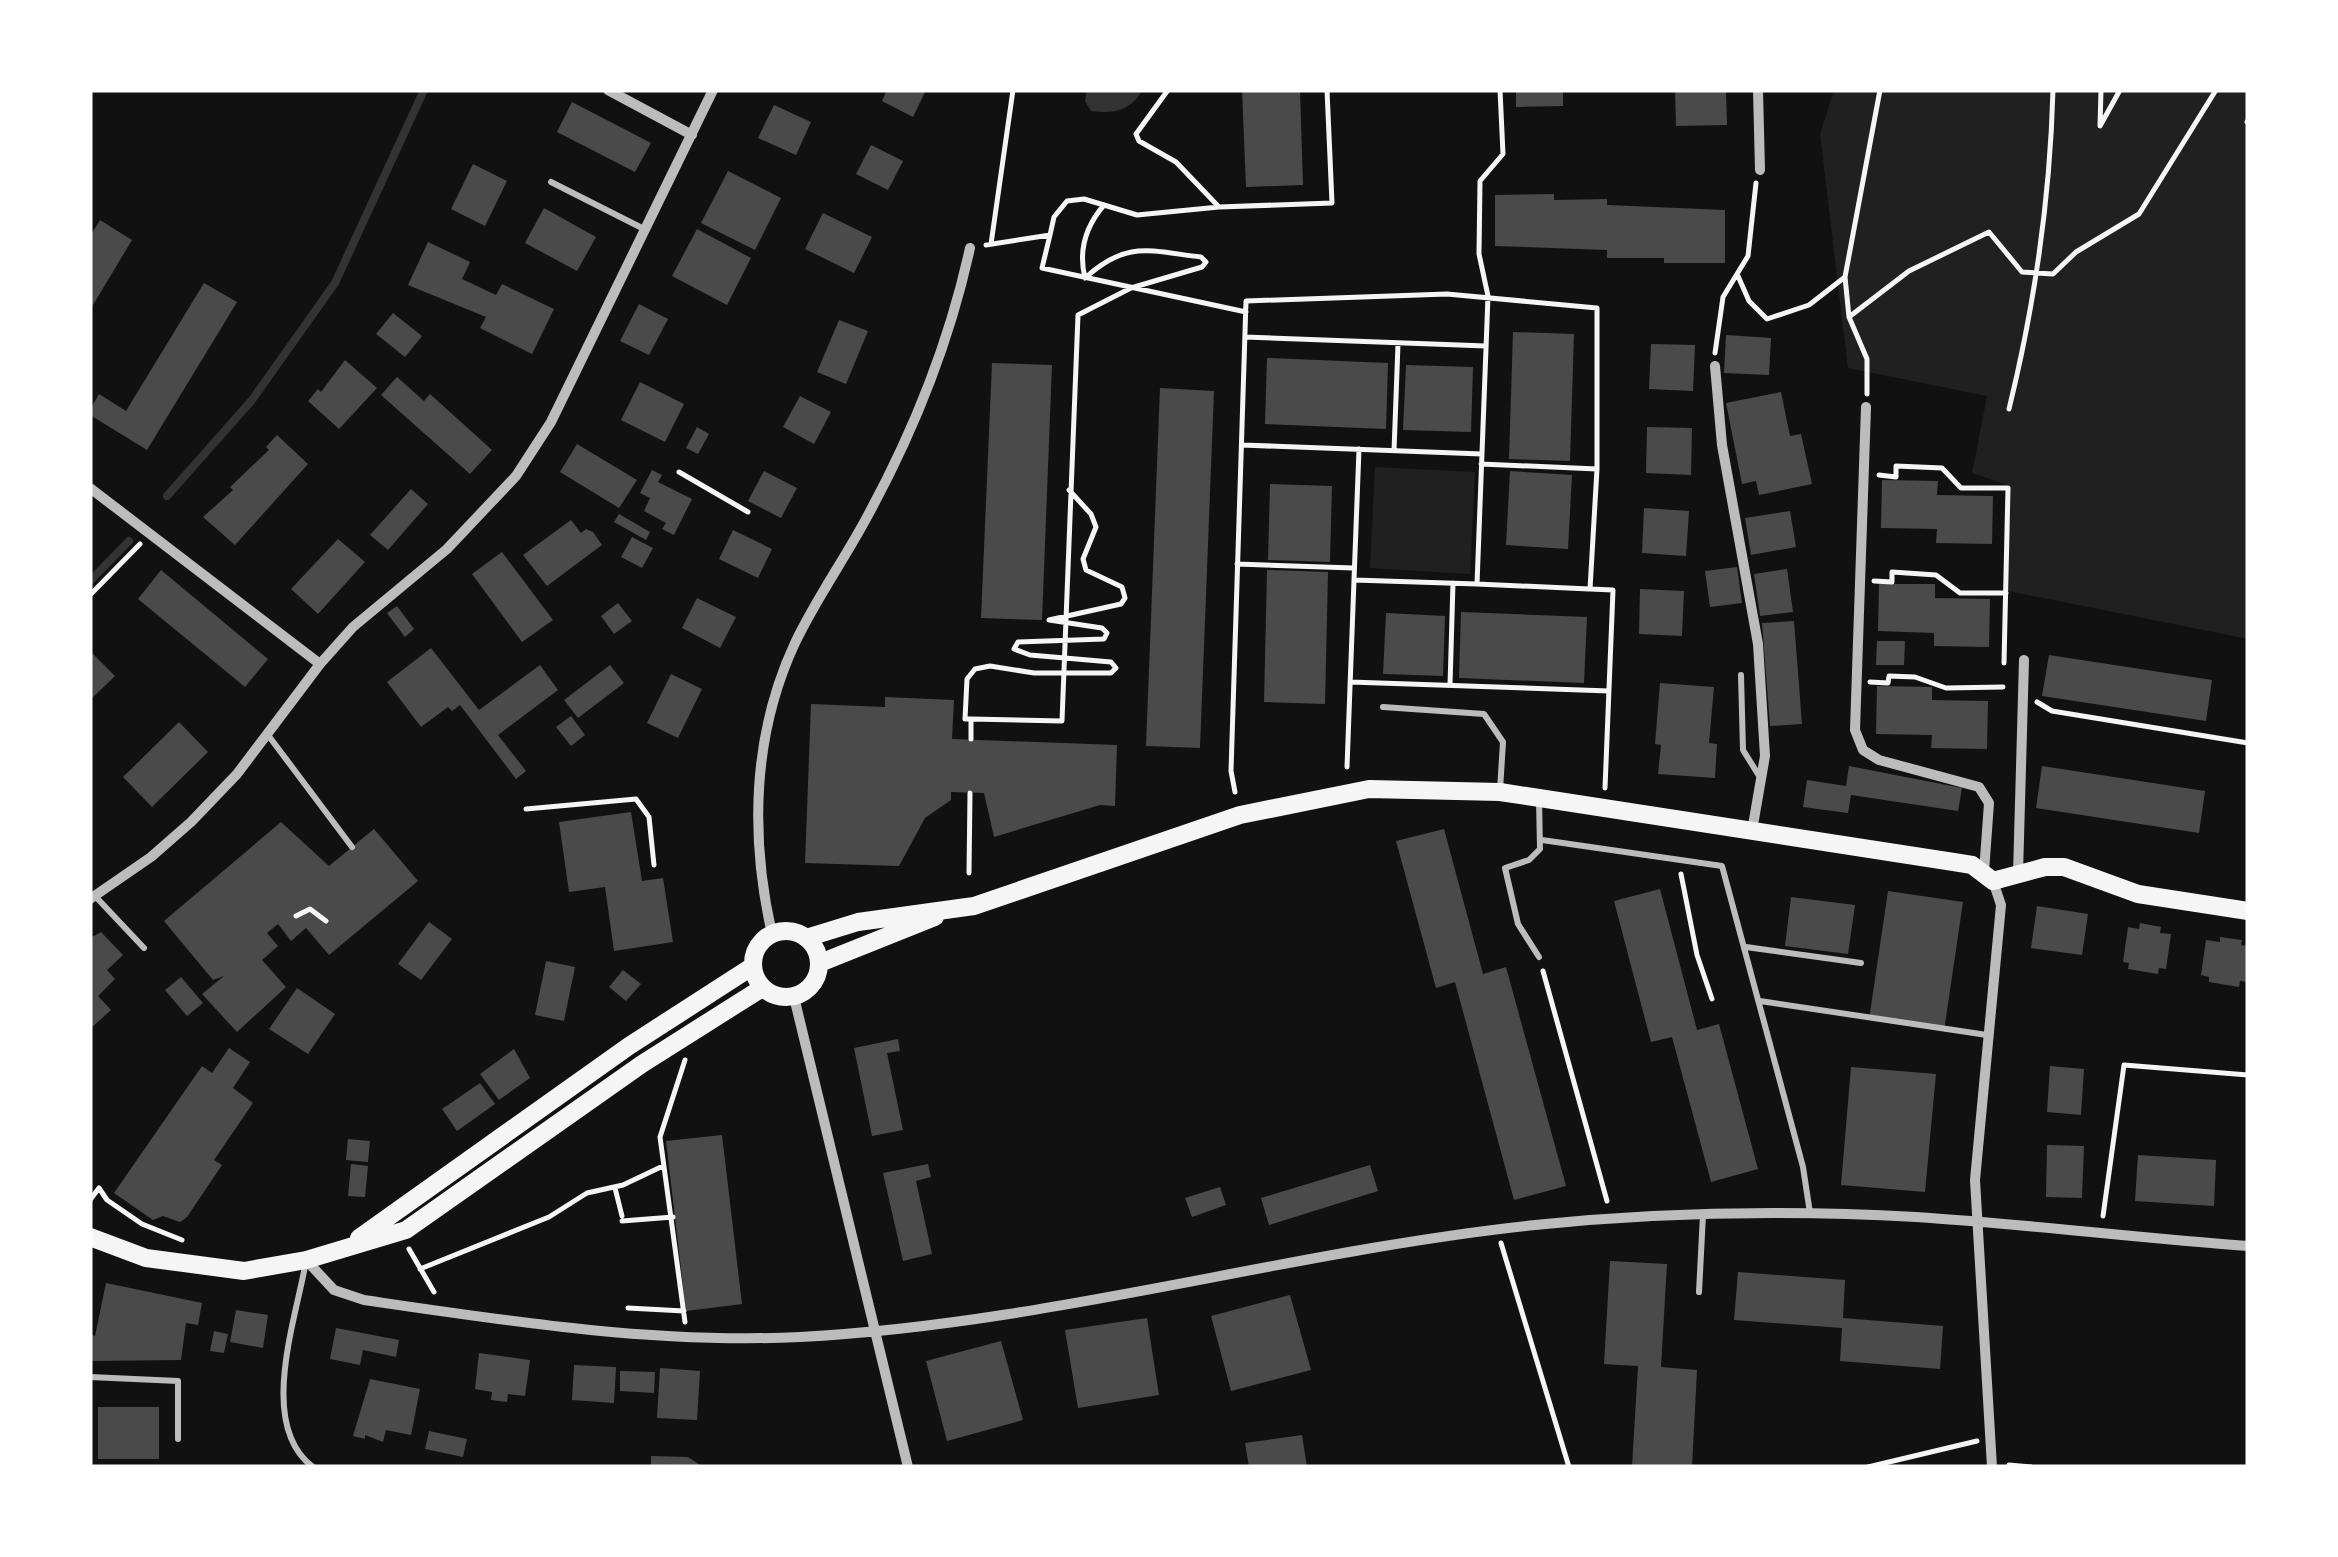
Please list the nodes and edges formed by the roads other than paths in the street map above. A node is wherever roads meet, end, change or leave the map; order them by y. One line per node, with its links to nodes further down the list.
1 (608, 90): 4 (street)
2 (713, 90): 4 (street)
3 (1758, 90): 5 (street)
4 (692, 136): 7 (street)
5 (1760, 170)
6 (551, 182): 7 (lane)
7 (646, 230): 13 (street)
8 (970, 248): 28 (street)
9 (1715, 366): 17 (street)
10 (1866, 406): 24 (street)
11 (90, 488): 13 (street)
12 (2024, 660): 23 (street)
13 (320, 664): 16 (street)
14 (1741, 675): 17 (lane)
15 (1383, 706): 18 (lane)
16 (268, 735): 22 (lane); 25 (street)
17 (1761, 779): 20 (street)
18 (1500, 792): 19 (main road); 27 (main road)
19 (1538, 797): 20 (main road); 21 (lane)
20 (1752, 831): 24 (main road)
21 (1542, 840): 30 (lane); 32 (lane)
22 (352, 848)
23 (2018, 874): 24 (main road); 26 (main road)
24 (1989, 876): 39 (street)
25 (92, 897): 31 (lane)
26 (2248, 911)
27 (945, 913): 29 (main road); 33 (main road)
28 (772, 934): 29 (main road); 35 (main road)
29 (806, 938): 33 (main road)
30 (1746, 947): 34 (lane); 38 (lane)
31 (144, 948)
32 (1539, 957)
33 (820, 963): 37 (main road)
34 (1861, 963)
35 (753, 966): 36 (main road); 44 (main road)
36 (762, 988): 37 (main road); 44 (main road)
37 (794, 997): 48 (street)
38 (1760, 1001): 39 (lane); 41 (lane)
39 (1989, 1035): 42 (street)
40 (1703, 1214): 41 (street); 47 (lane); 48 (street)
41 (1810, 1214): 42 (street)
42 (1974, 1224): 45 (street); 55 (street)
43 (90, 1237): 46 (main road)
44 (352, 1244): 46 (main road)
45 (2248, 1246)
46 (306, 1260): 48 (street); 51 (lane)
47 (1699, 1292)
48 (872, 1331): 54 (street)
49 (90, 1377): 50 (lane)
50 (178, 1438)
51 (296, 1452): 52 (lane); 53 (lane)
52 (294, 1467)
53 (313, 1467)
54 (908, 1467)
55 (1992, 1467)

